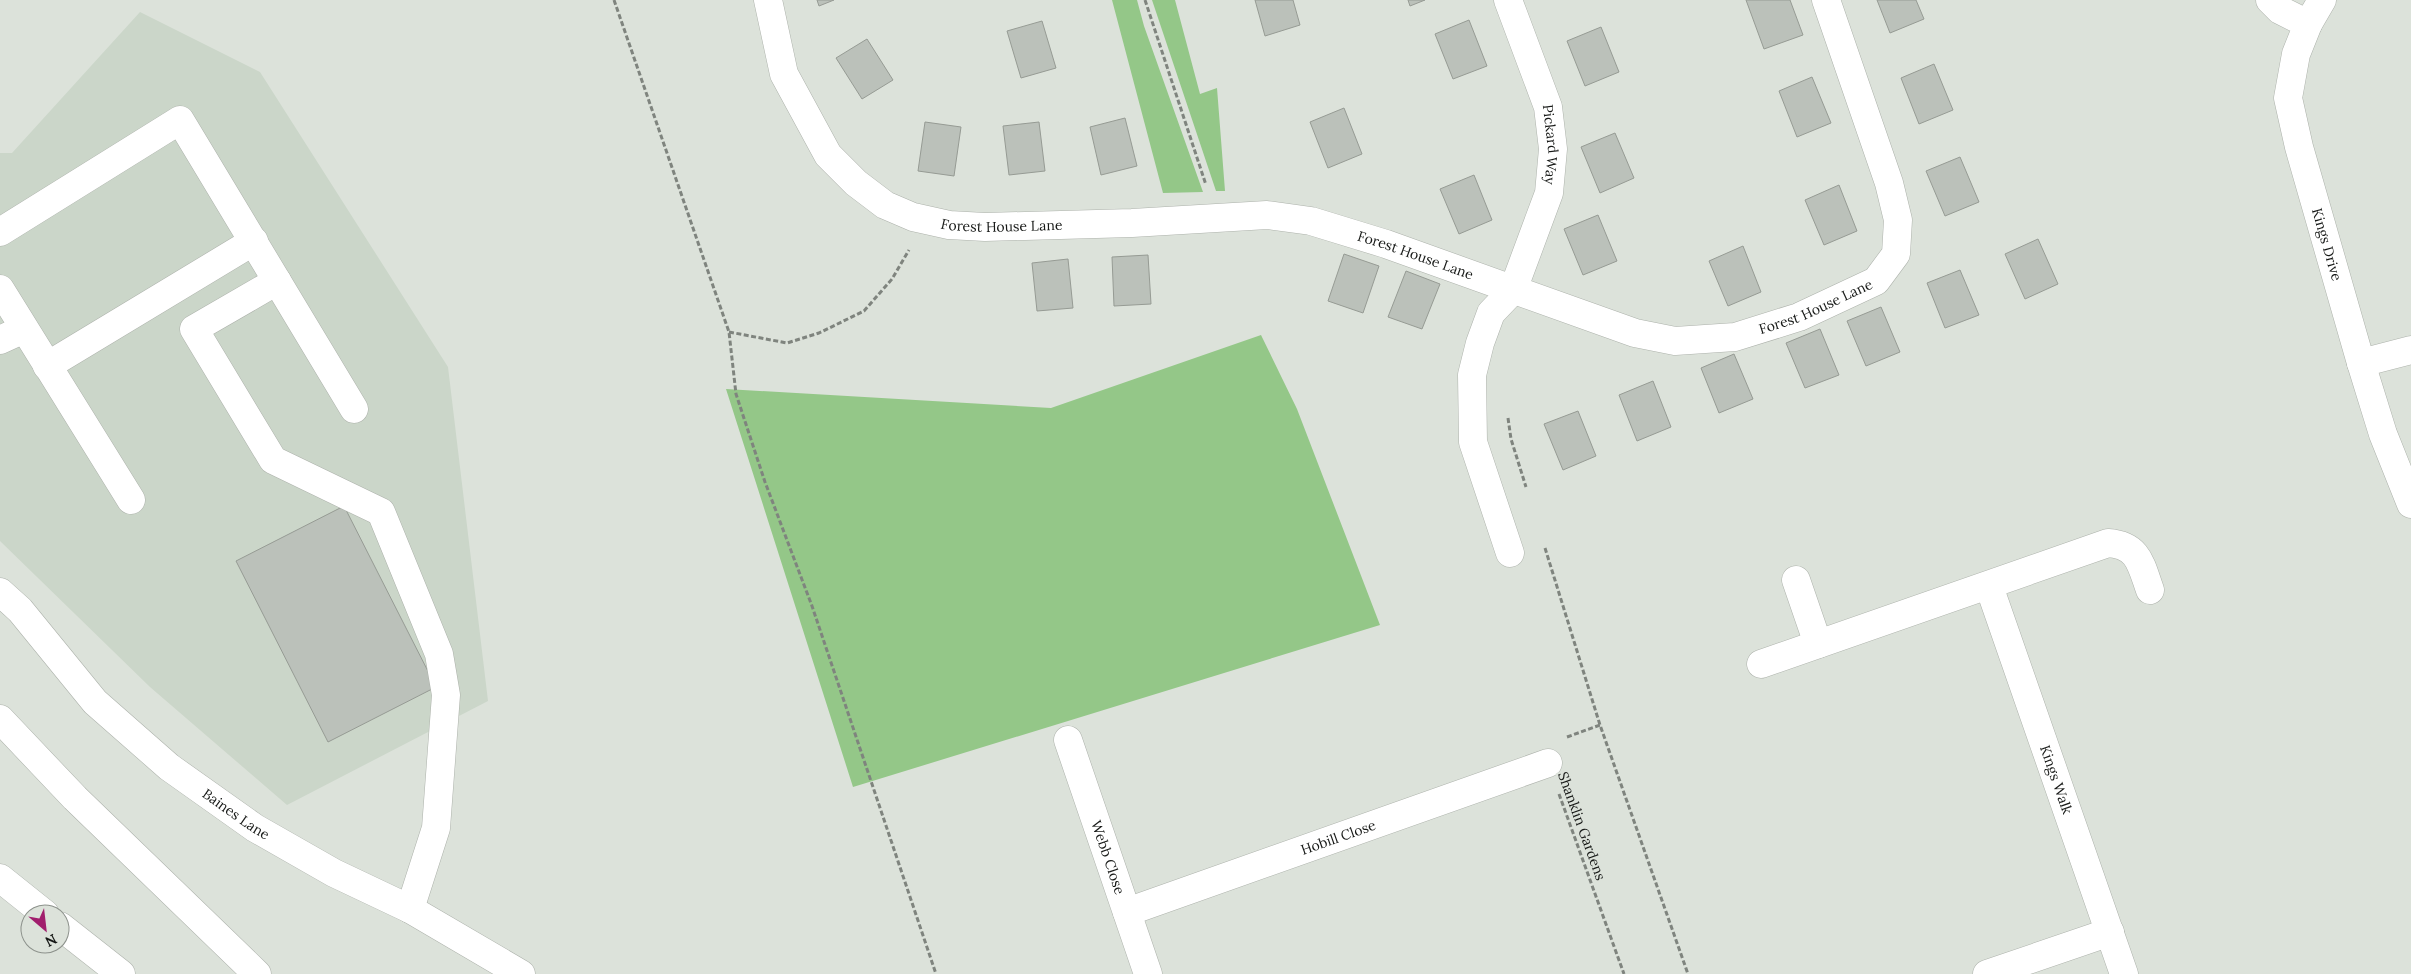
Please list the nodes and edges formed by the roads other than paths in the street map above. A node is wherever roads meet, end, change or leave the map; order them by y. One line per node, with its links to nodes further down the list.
1 (768, 0): 11 (main road, Forest House Lane)
2 (1508, 0): 11 (main road, Pickard Way)
3 (1826, 0): 11 (main road, Forest House Lane)
4 (2270, 0): 6 (main road)
5 (2322, 0): 6 (main road, Kings Drive)
6 (2308, 24): 15 (main road, Kings Drive)
7 (0, 232): 8 (main road)
8 (254, 241): 9 (main road); 16 (main road)
9 (278, 281): 17 (main road); 32 (main road)
10 (0, 289): 12 (main road)
11 (1513, 290): 20 (main road)
12 (24, 329): 13 (main road); 16 (main road)
13 (0, 340)
14 (2411, 350): 15 (main road)
15 (2361, 363): 19 (main road, Kings Drive)
16 (47, 366): 18 (main road)
17 (354, 409)
18 (132, 500)
19 (2411, 504)
20 (1510, 553)
21 (1796, 580): 25 (main road)
22 (1989, 586): 23 (main road); 25 (main road); 34 (main road, Kings Walk)
23 (2150, 590)
24 (0, 592): 32 (main road, Baines Lane)
25 (1818, 644): 26 (main road)
26 (1761, 664)
27 (0, 719): 37 (main road)
28 (1068, 740): 33 (main road, Webb Close)
29 (1548, 763): 33 (main road, Hobill Close)
30 (0, 878): 31 (main road)
31 (32, 904)
32 (410, 909): 38 (main road, Baines Lane)
33 (1127, 912): 39 (main road, Webb Close)
34 (2110, 932): 40 (main road); 41 (main road, Kings Walk)
35 (70, 934): 36 (main road)
36 (121, 974)
37 (257, 974)
38 (521, 974)
39 (1148, 974)
40 (1987, 974)
41 (2124, 974)

